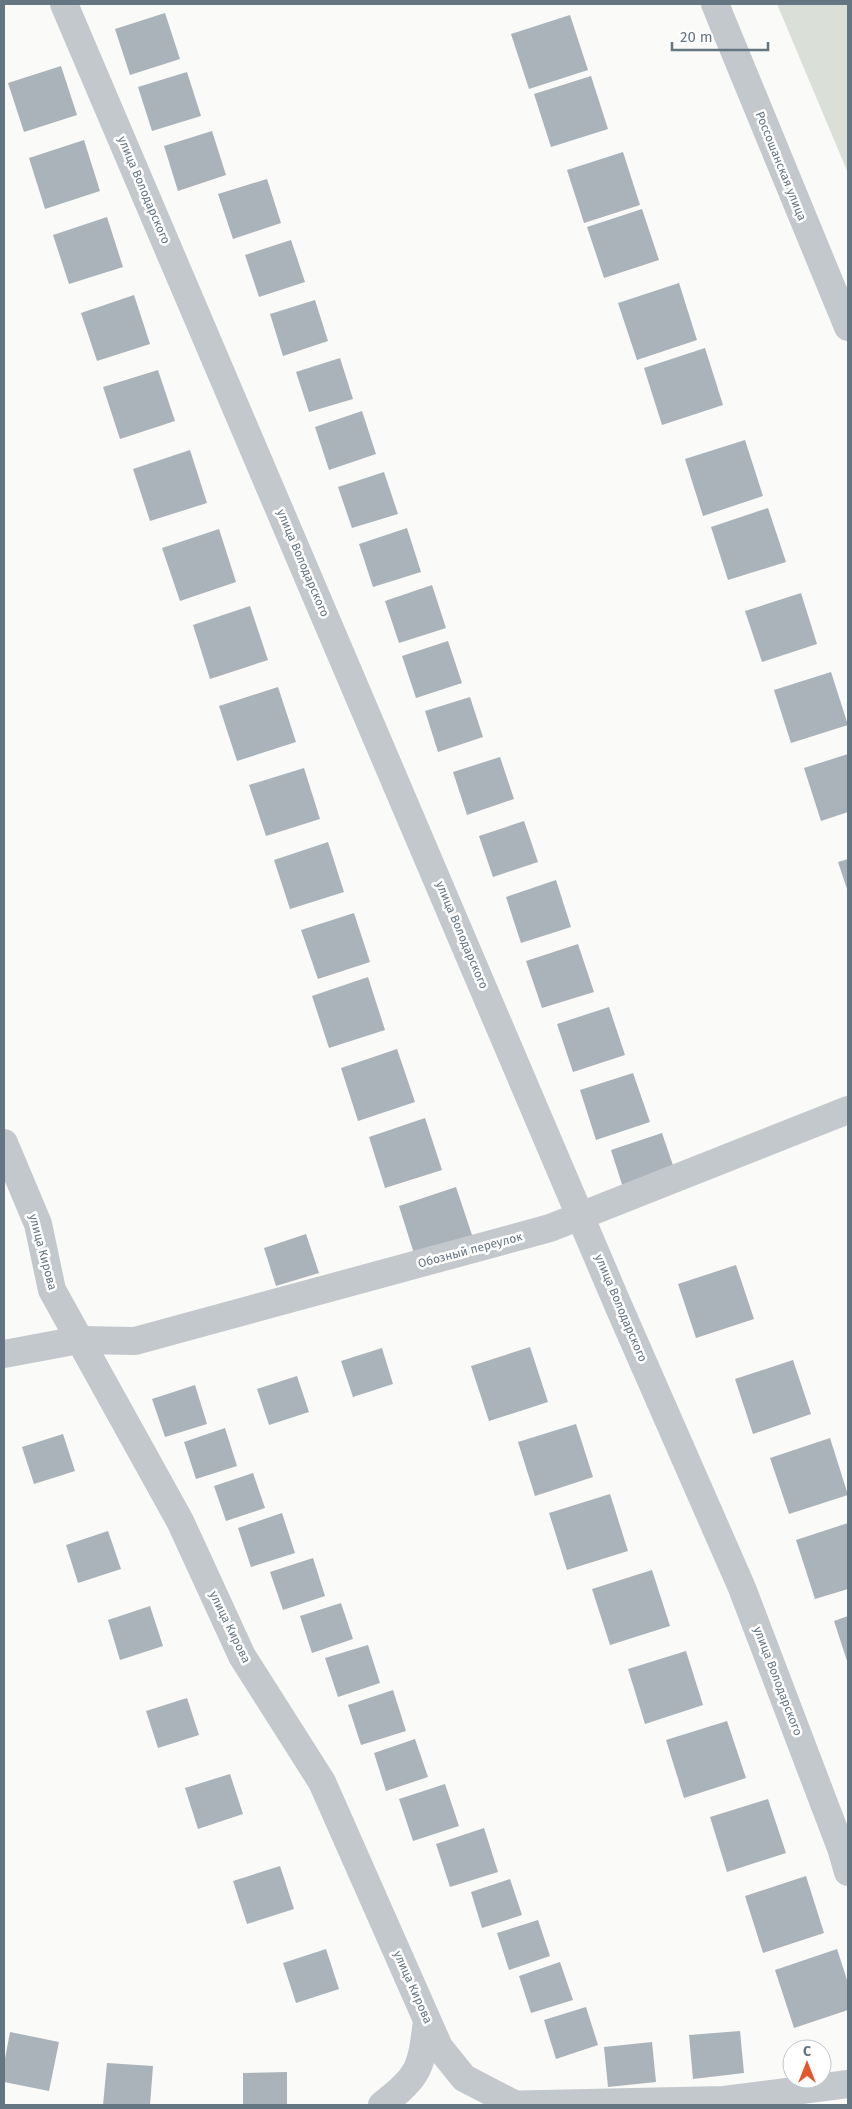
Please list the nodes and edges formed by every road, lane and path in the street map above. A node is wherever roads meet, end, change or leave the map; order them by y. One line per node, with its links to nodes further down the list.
1 (64, 4): 6 (street, улица Володарского)
2 (715, 4): 3 (street, Россошанская улица)
3 (848, 327)
4 (848, 1110): 6 (street, Обозный переулок)
5 (4, 1143): 7 (street, улица Кирова)
6 (581, 1215): 7 (street, Обозный переулок); 9 (street, улица Володарского)
7 (79, 1340): 8 (street, Обозный переулок); 10 (street, улица Кирова)
8 (4, 1354)
9 (848, 1872)
10 (427, 2018): 12 (street, улица Кирова); 13 (street)
11 (848, 2084): 12 (street)
12 (507, 2104)
13 (382, 2105)

